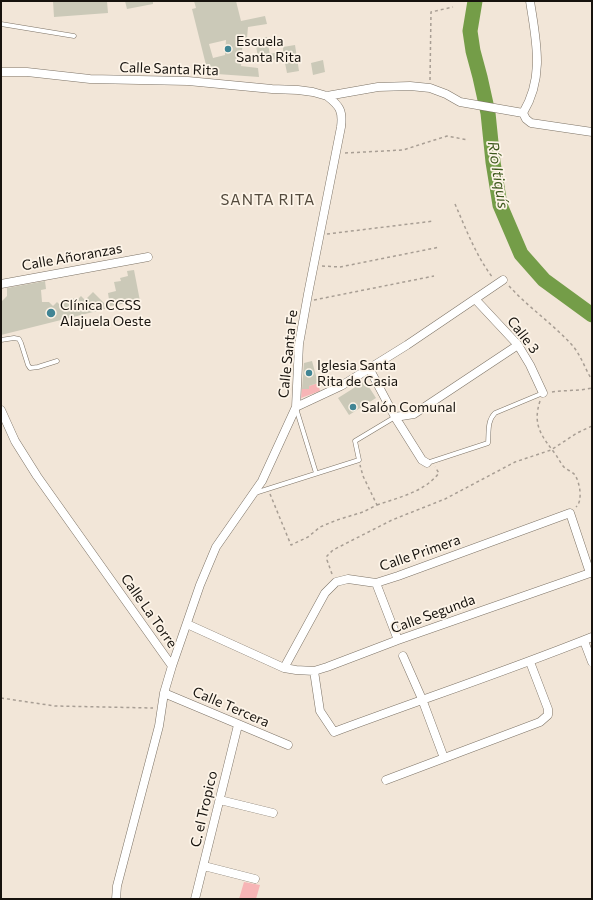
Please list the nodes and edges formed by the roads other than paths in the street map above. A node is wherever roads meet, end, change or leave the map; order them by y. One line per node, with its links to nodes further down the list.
1 (530, 1): 6 (street)
2 (1, 24): 3 (lane)
3 (74, 36)
4 (1, 72): 5 (street, Calle Santa Rita)
5 (327, 96): 6 (street, Calle Santa Rita); 17 (street, Calle Santa Fe)
6 (523, 113): 7 (street)
7 (592, 132)
8 (148, 257): 10 (street, Calle Añoranzas)
9 (501, 282): 11 (street)
10 (1, 284)
11 (475, 299): 13 (street, Calle 3); 15 (street)
12 (1, 340): 14 (lane)
13 (518, 345): 16 (street, Calle 3); 19 (street)
14 (57, 361)
15 (369, 368): 17 (street); 19 (street)
16 (543, 393): 20 (lane)
17 (296, 407): 21 (lane); 22 (street, Calle Santa Fe)
18 (1, 410): 31 (street, Calle La Torre)
19 (395, 417): 20 (street); 21 (lane)
20 (427, 463)
21 (316, 473): 22 (lane)
22 (255, 493): 25 (street, Calle Santa Fe)
23 (590, 573): 24 (street, Calle Primera); 27 (street, Calle Segunda)
24 (376, 583): 27 (street); 32 (street, Calle Primera)
25 (187, 624): 31 (street, Calle Santa Fe); 32 (street)
26 (588, 639): 29 (street); 30 (street)
27 (398, 640): 33 (street, Calle Segunda)
28 (403, 656): 35 (street)
29 (530, 662): 35 (street); 38 (street)
30 (592, 662)
31 (172, 666): 34 (street, Calle La Torre)
32 (284, 668): 33 (street, Calle Segunda)
33 (314, 671): 35 (street)
34 (164, 693): 36 (street, Calle Tercera); 44 (street, Calle La Torre)
35 (422, 699): 38 (street)
36 (238, 725): 37 (street, Calle Tercera); 40 (street, C. el Tropico)
37 (288, 745)
38 (444, 758): 39 (street)
39 (386, 780)
40 (220, 800): 41 (street); 42 (street, C. el Tropico)
41 (273, 813)
42 (204, 866): 43 (street); 45 (street, C. el Tropico)
43 (255, 879)
44 (116, 899)
45 (196, 899)

